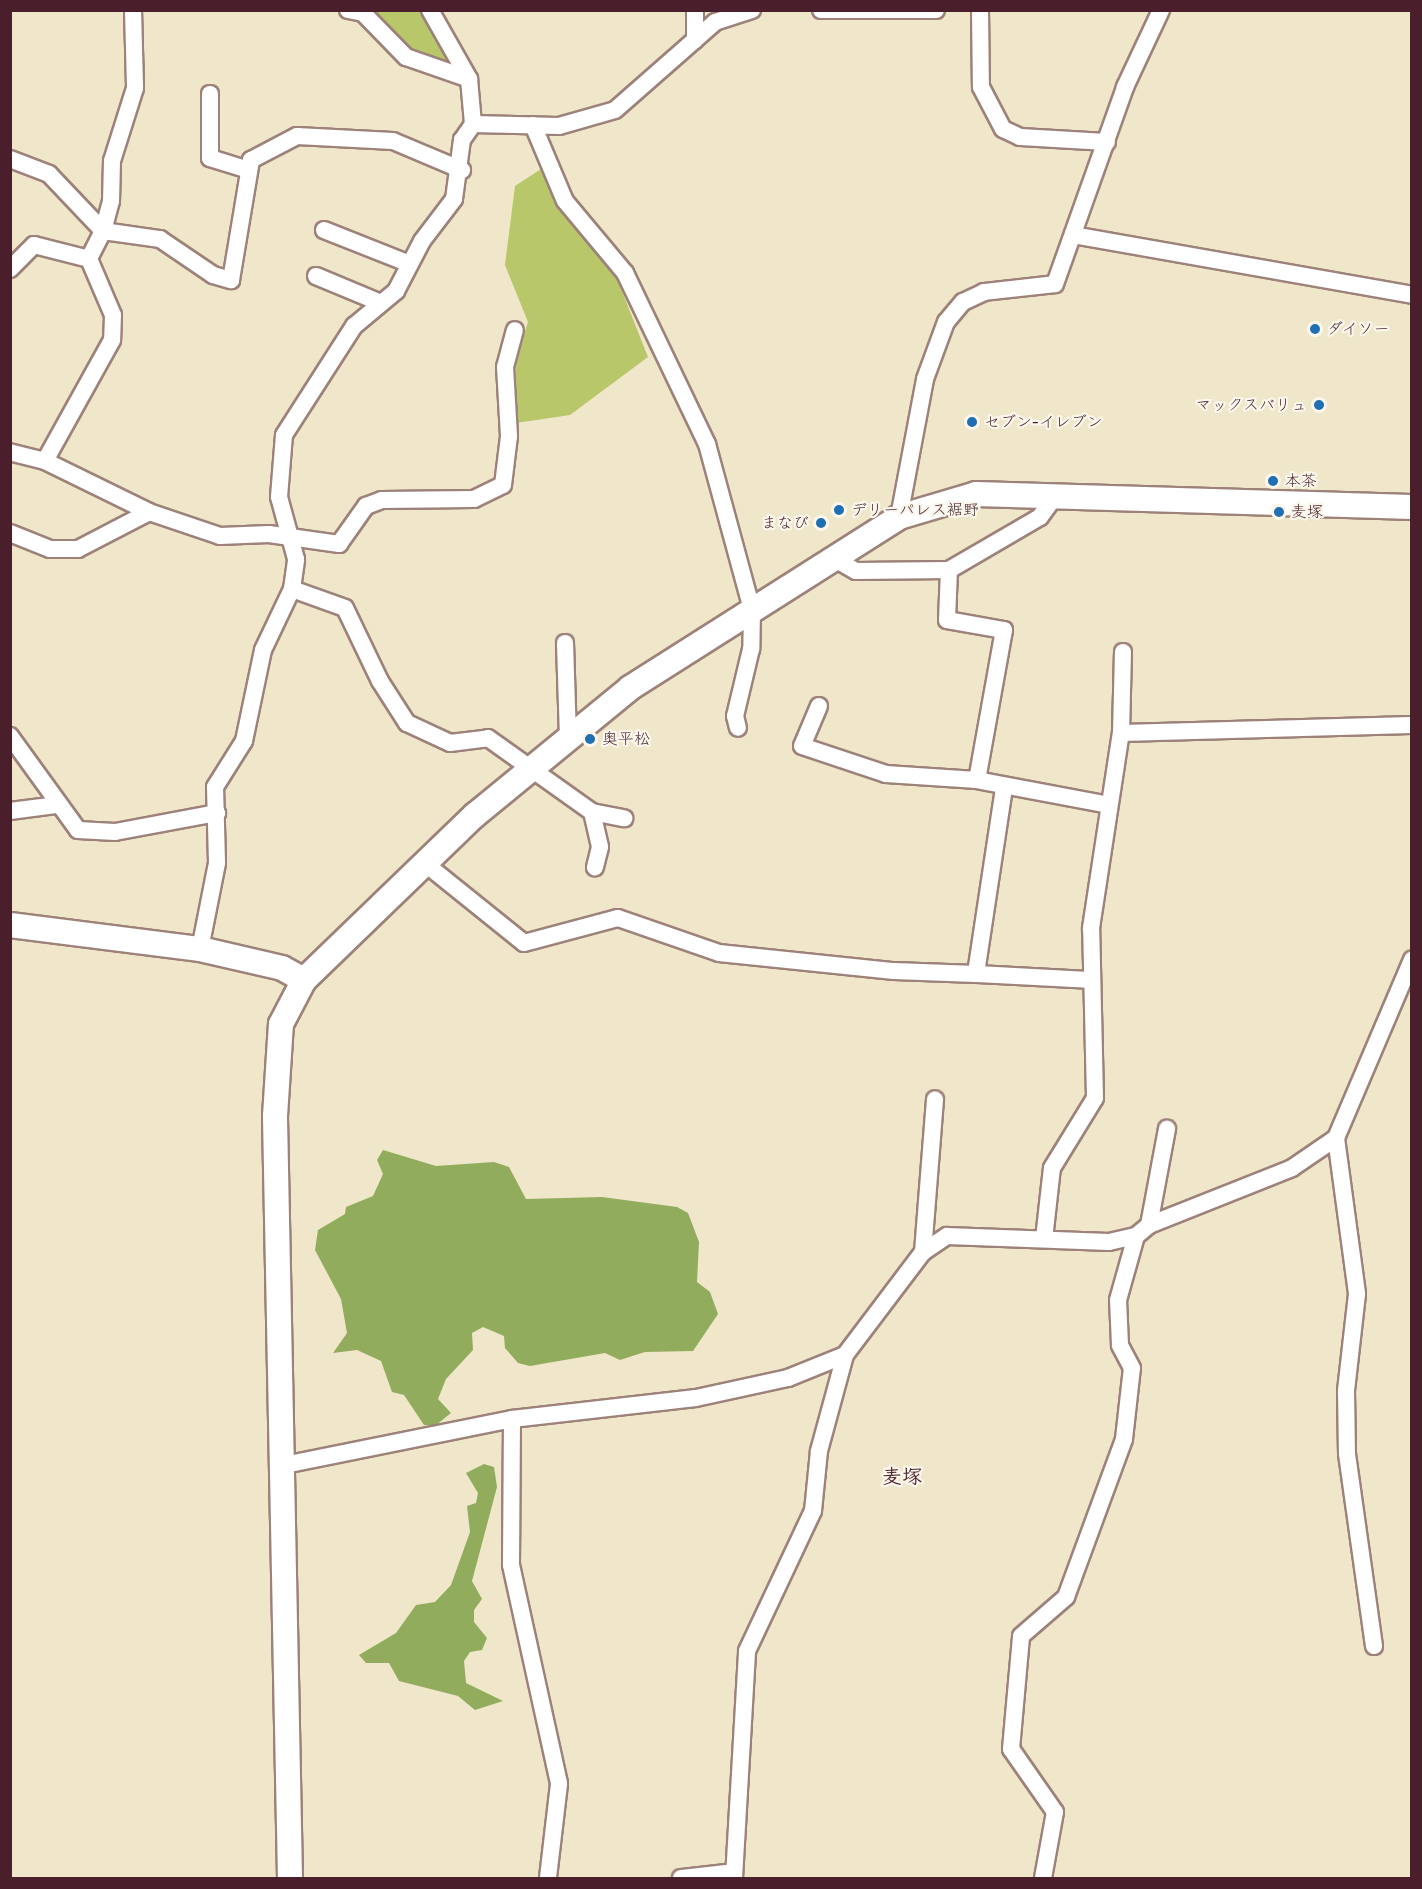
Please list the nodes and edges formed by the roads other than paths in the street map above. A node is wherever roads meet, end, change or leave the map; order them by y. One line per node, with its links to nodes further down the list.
1 (133, 10): 20 (street)
2 (348, 10): 11 (street)
3 (430, 10): 11 (street)
4 (695, 10): 10 (street)
5 (752, 10): 10 (street)
6 (821, 10): 7 (street)
7 (936, 10)
8 (980, 10): 15 (street)
9 (1166, 11): 15 (street)
10 (694, 40): 14 (street)
11 (469, 79): 13 (street)
12 (210, 94): 17 (street)
13 (473, 124): 14 (street); 18 (street)
14 (533, 125): 40 (street)
15 (1107, 142): 21 (street)
16 (10, 159): 20 (street)
17 (249, 170): 18 (street); 20 (street)
18 (462, 170): 23 (street)
19 (324, 230): 23 (street)
20 (103, 231): 22 (street)
21 (1073, 235): 26 (street); 34 (street)
22 (89, 259): 24 (street); 30 (street)
23 (410, 264): 27 (street)
24 (10, 269)
25 (316, 276): 27 (street)
26 (1412, 295)
27 (381, 303): 36 (street)
28 (515, 330): 36 (street)
29 (10, 452): 30 (street)
30 (45, 461): 33 (street)
31 (1057, 494): 32 (street); 34 (street); 38 (street)
32 (1412, 507)
33 (149, 512): 35 (street); 36 (street)
34 (899, 517): 37 (street)
35 (10, 533)
36 (290, 539): 39 (street)
37 (835, 559): 38 (street); 40 (street)
38 (949, 570): 50 (street)
39 (292, 589): 49 (street); 56 (street)
40 (752, 610): 45 (street); 48 (street)
41 (565, 643): 48 (street)
42 (1123, 652): 46 (street)
43 (819, 706): 50 (street)
44 (1412, 725): 46 (street)
45 (738, 728)
46 (1121, 733): 53 (street)
47 (10, 736): 52 (street)
48 (568, 738): 49 (street)
49 (532, 768): 55 (street); 58 (street)
50 (977, 780): 51 (street)
51 (1004, 788): 53 (street); 63 (street)
52 (56, 805): 54 (street); 56 (street)
53 (1109, 805): 65 (street)
54 (10, 811)
55 (592, 812): 57 (street); 59 (street)
56 (217, 813): 61 (street)
57 (624, 818)
58 (427, 865): 63 (street); 64 (street)
59 (595, 867)
60 (10, 925): 61 (street)
61 (200, 949): 64 (street)
62 (1412, 960): 68 (street)
63 (976, 974): 65 (street)
64 (304, 980): 74 (street)
65 (1090, 980): 70 (street)
66 (935, 1099): 71 (street)
67 (1167, 1129): 69 (street)
68 (1336, 1138): 69 (street); 75 (street)
69 (1142, 1231): 70 (street); 80 (street)
70 (1044, 1239): 71 (street)
71 (922, 1252): 72 (street)
72 (845, 1355): 73 (street); 76 (street)
73 (512, 1419): 74 (street); 78 (street)
74 (284, 1465): 77 (street)
75 (1374, 1646)
76 (734, 1875): 79 (street)
77 (290, 1878)
78 (548, 1878)
79 (681, 1878)
80 (1043, 1878)

